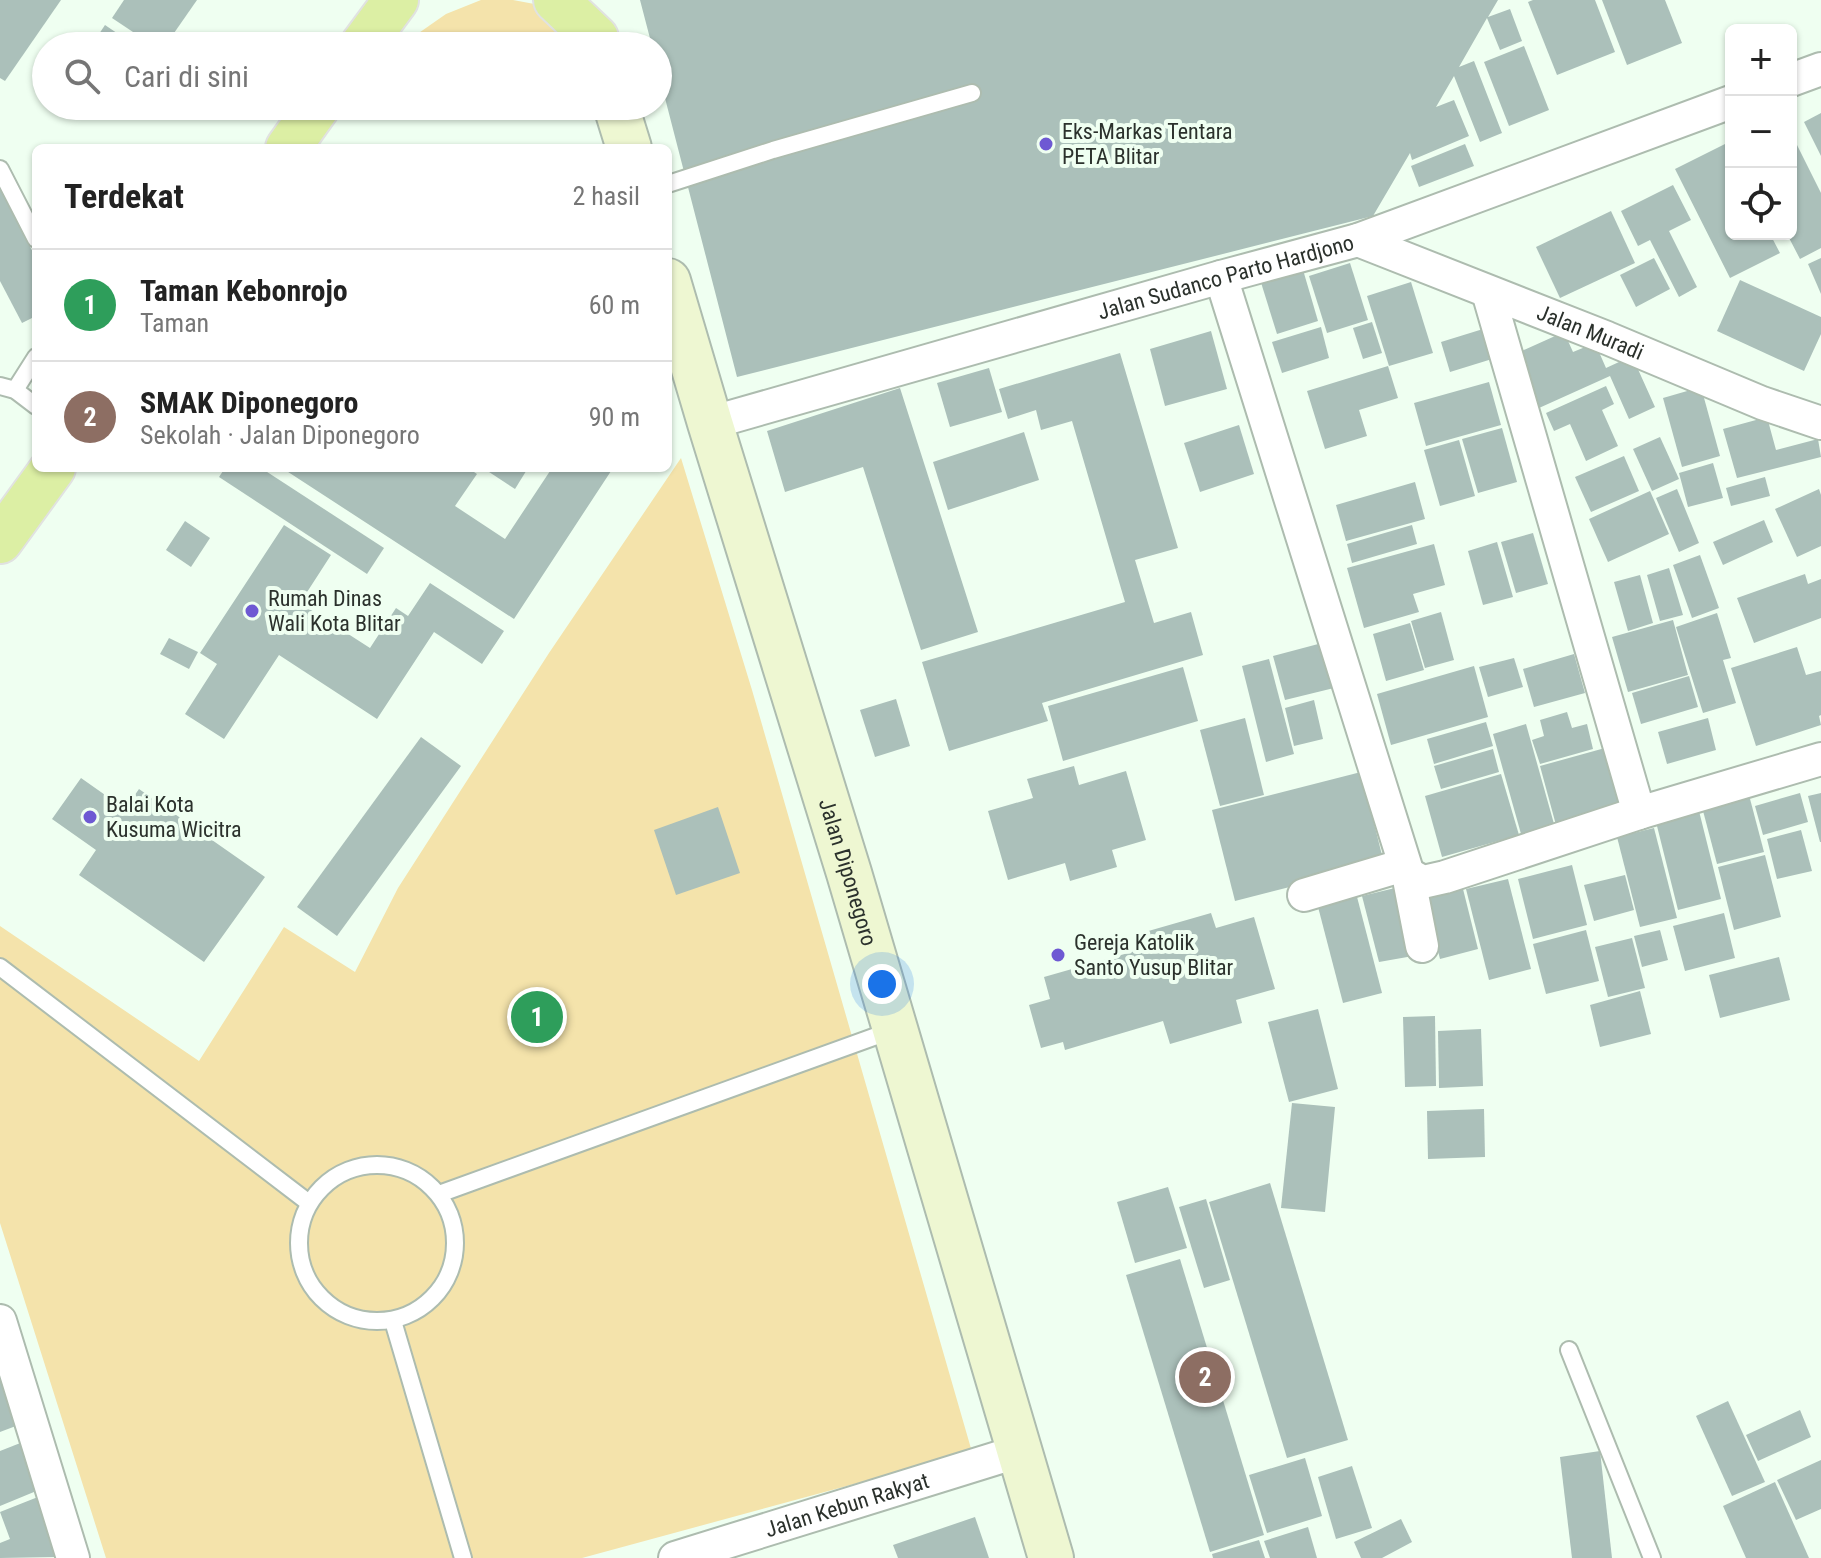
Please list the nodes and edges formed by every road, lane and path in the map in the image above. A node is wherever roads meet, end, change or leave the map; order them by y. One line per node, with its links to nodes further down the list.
1 (396, 0): 4 (main road)
2 (556, 0): 3 (main road)
3 (594, 28)
4 (372, 32)
5 (1821, 69): 6 (street)
6 (1797, 78)
7 (972, 93): 14 (lane)
8 (1725, 104): 16 (street, Jalan Sudanco Parto Hardjono)
9 (308, 120): 11 (main road)
10 (620, 120): 12 (main road)
11 (291, 144)
12 (628, 144)
13 (0, 169): 15 (lane)
14 (672, 183)
15 (32, 231)
16 (1358, 240): 17 (street, Jalan Sudanco Parto Hardjono); 18 (street, Jalan Muradi)
17 (1221, 277): 23 (street, Jalan Sudanco Parto Hardjono); 29 (street)
18 (1488, 292): 24 (street, Jalan Muradi); 28 (street)
19 (672, 295): 23 (main road, Jalan Diponegoro)
20 (32, 361): 21 (lane)
21 (7, 388): 22 (lane)
22 (32, 404)
23 (710, 423): 33 (main road, Jalan Diponegoro)
24 (1821, 423)
25 (50, 472): 26 (main road)
26 (0, 541)
27 (1821, 759): 28 (street)
28 (1639, 813): 29 (street)
29 (1406, 869): 30 (street); 31 (street)
30 (1304, 895)
31 (1422, 946)
32 (0, 967): 35 (lane)
33 (895, 1029): 34 (lane); 39 (main road, Jalan Diponegoro)
34 (439, 1194): 35 (lane); 37 (lane)
35 (309, 1203): 37 (lane)
36 (0, 1321): 40 (street)
37 (393, 1321): 41 (lane)
38 (1569, 1350): 44 (lane)
39 (1020, 1451): 42 (street, Jalan Kebun Rakyat); 43 (main road, Jalan Diponegoro)
40 (73, 1558)
41 (463, 1558)
42 (675, 1558)
43 (1051, 1558)
44 (1652, 1558)

